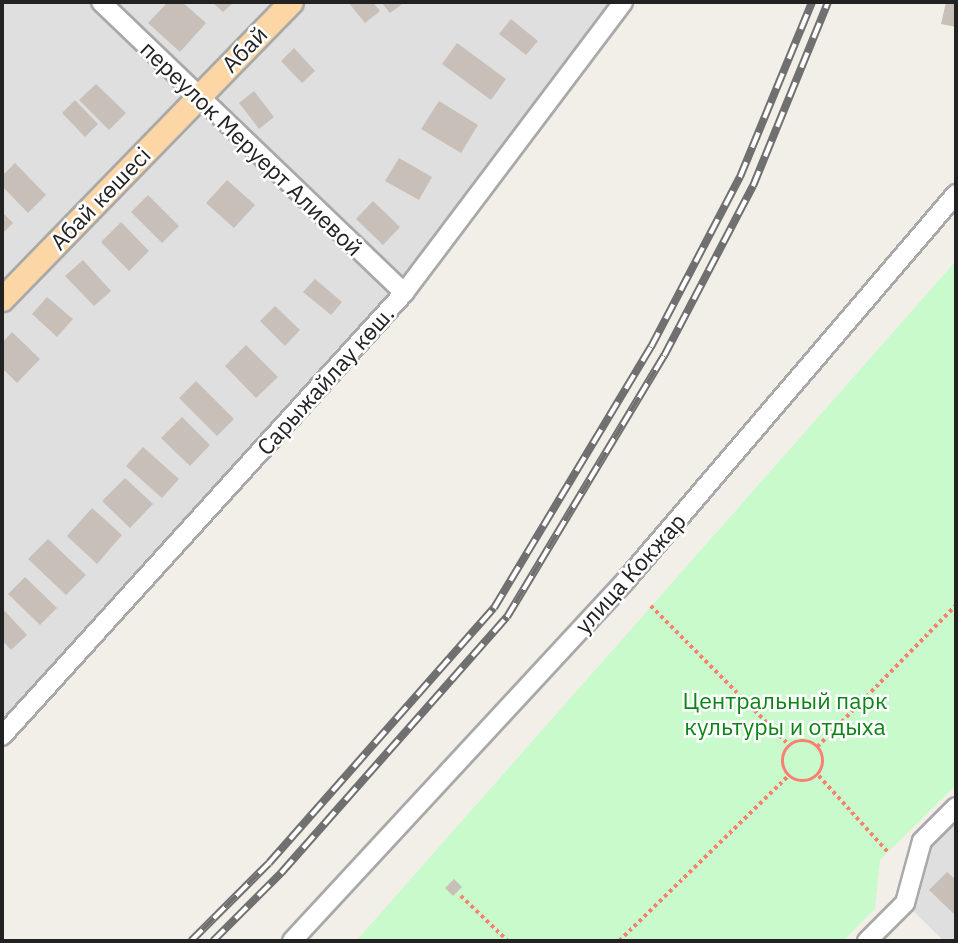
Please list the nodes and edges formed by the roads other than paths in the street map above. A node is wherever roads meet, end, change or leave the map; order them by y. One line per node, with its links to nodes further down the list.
1 (101, 2): 4 (street, переулок Меруерт Алиевой)
2 (291, 2): 4 (main road, Абай)
3 (623, 2): 6 (street, Сарыжайлау көш.)
4 (198, 97): 6 (street, переулок Меруерт Алиевой); 7 (main road, Абай көшесі)
5 (956, 194): 10 (street, улица Кокжар)
6 (404, 293): 8 (street, Сарыжайлау көш.)
7 (2, 299)
8 (2, 736)
9 (956, 807): 11 (street)
10 (292, 941)
11 (867, 941)

